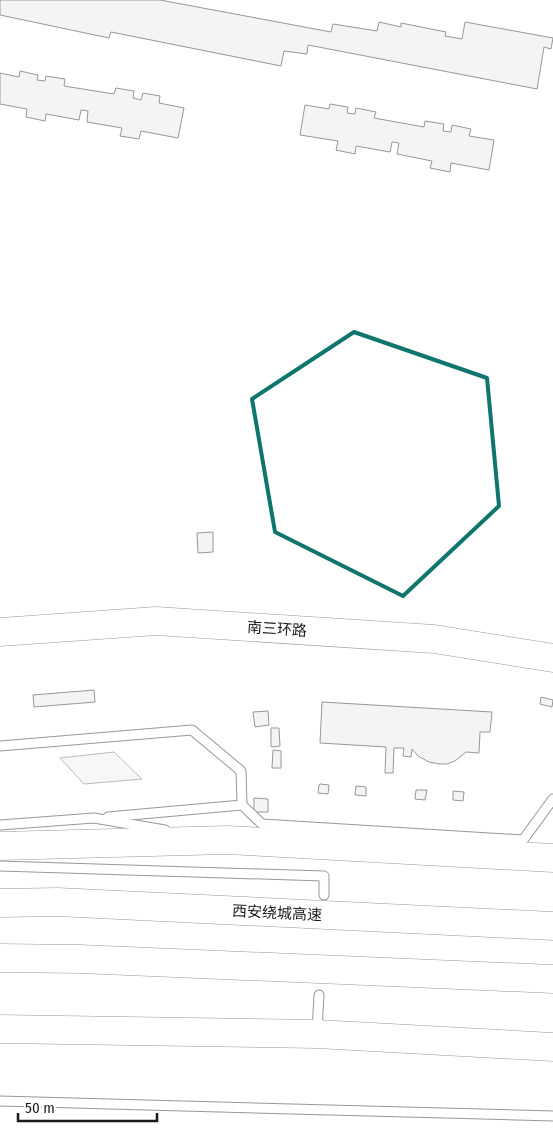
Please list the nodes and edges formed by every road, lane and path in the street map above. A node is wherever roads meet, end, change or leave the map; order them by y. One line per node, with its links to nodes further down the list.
1 (0, 632): 2 (highway, 南三环路)
2 (553, 658)
3 (0, 746): 5 (lane)
4 (553, 800): 5 (lane)
5 (242, 805): 6 (lane)
6 (94, 818): 7 (lane); 8 (lane)
7 (0, 825)
8 (227, 840): 9 (highway); 10 (highway)
9 (0, 846)
10 (550, 852)
11 (0, 866): 12 (lane)
12 (324, 895)
13 (0, 903): 14 (highway, 西安绕城高速)
14 (553, 926)
15 (0, 958): 16 (highway)
16 (553, 979)
17 (319, 995): 19 (lane)
18 (0, 1029): 19 (highway)
19 (317, 1034): 20 (highway)
20 (553, 1047)
21 (0, 1101): 22 (lane)
22 (553, 1116)

